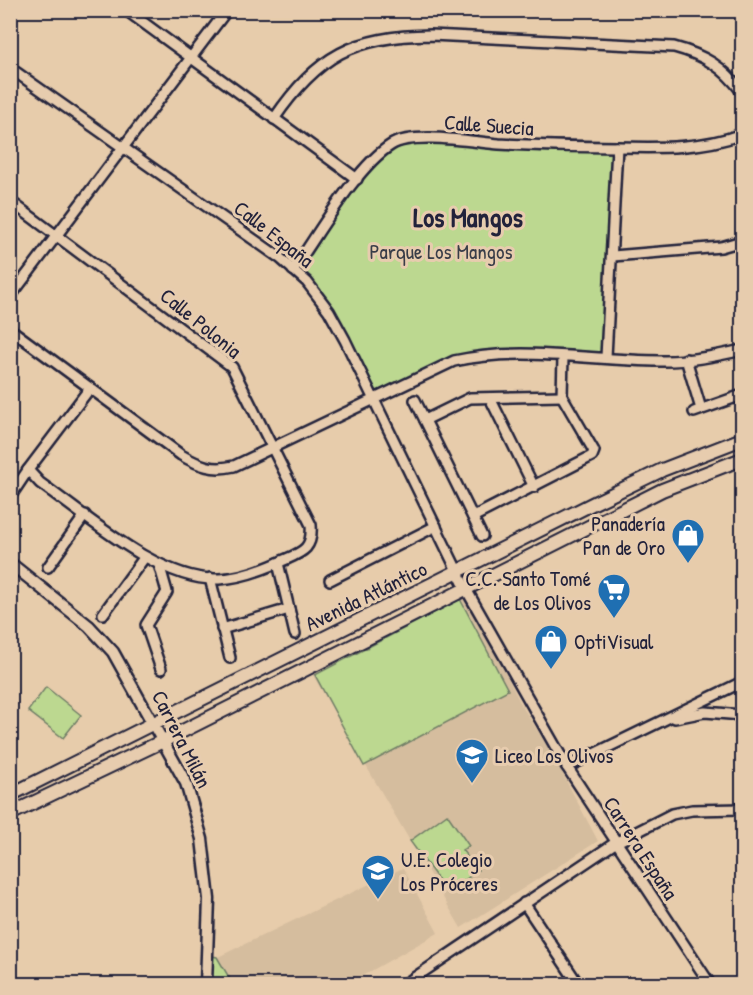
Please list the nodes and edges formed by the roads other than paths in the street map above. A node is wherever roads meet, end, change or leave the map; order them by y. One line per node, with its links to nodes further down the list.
1 (126, 10): 3 (street)
2 (227, 10): 3 (street)
3 (190, 58): 6 (street); 8 (street)
4 (10, 68): 8 (street, Calle España)
5 (742, 92): 6 (street)
6 (274, 119): 10 (street)
7 (742, 134): 9 (street, Calle Suecia)
8 (123, 145): 12 (street); 15 (street, Calle España)
9 (617, 147): 10 (street, Calle Suecia); 14 (street)
10 (357, 179): 15 (street, Calle Suecia)
11 (10, 201): 12 (street, Calle Polonia)
12 (56, 235): 16 (street); 30 (street, Calle Polonia)
13 (742, 241): 14 (street)
14 (613, 256): 20 (street)
15 (293, 270): 27 (street, Calle España)
16 (10, 297)
17 (10, 329): 22 (street)
18 (742, 350): 21 (street)
19 (563, 357): 20 (street); 24 (street); 27 (street)
20 (606, 357): 21 (street)
21 (686, 359): 23 (street)
22 (90, 388): 30 (street); 32 (street)
23 (742, 395)
24 (562, 396): 25 (street); 33 (street)
25 (490, 398): 28 (street); 33 (street)
26 (415, 400): 28 (street)
27 (375, 401): 30 (street); 37 (street, Calle España)
28 (425, 420): 36 (street)
29 (742, 439): 44 (main road, Avenida Atlántico)
30 (273, 448): 41 (street, Calle Polonia)
31 (742, 459): 47 (main road, Avenida Atlántico)
32 (28, 470): 34 (street); 35 (street)
33 (534, 487): 36 (street)
34 (10, 497)
35 (85, 515): 39 (street); 43 (street)
36 (473, 518): 38 (street)
37 (436, 526): 44 (street, Calle España); 46 (street)
38 (482, 536)
39 (144, 558): 42 (street); 49 (street)
40 (10, 563): 57 (street, Carrera Milán)
41 (278, 563): 45 (street); 48 (street)
42 (159, 564): 45 (street); 53 (street)
43 (48, 567)
44 (459, 572): 47 (street, Carrera España); 57 (main road, Avenida Atlántico)
45 (210, 578): 50 (street)
46 (330, 580)
47 (466, 589): 58 (main road, Avenida Atlántico); 59 (street, Carrera España)
48 (289, 609): 50 (street); 51 (street)
49 (103, 614)
50 (222, 629): 52 (street)
51 (295, 634)
52 (230, 658)
53 (161, 669)
54 (742, 682): 56 (street)
55 (742, 715): 56 (street)
56 (661, 720): 59 (street)
57 (155, 725): 58 (street, Carrera Milán); 60 (main road, Avenida Atlántico)
58 (163, 741): 62 (main road, Avenida Atlántico); 66 (street, Carrera Milán)
59 (567, 767): 63 (street, Carrera España)
60 (10, 795)
61 (742, 809): 63 (street)
62 (10, 814)
63 (615, 843): 64 (street); 68 (street, Carrera España)
64 (524, 903): 65 (street); 67 (street)
65 (574, 983)
66 (206, 984)
67 (405, 984)
68 (710, 984)

